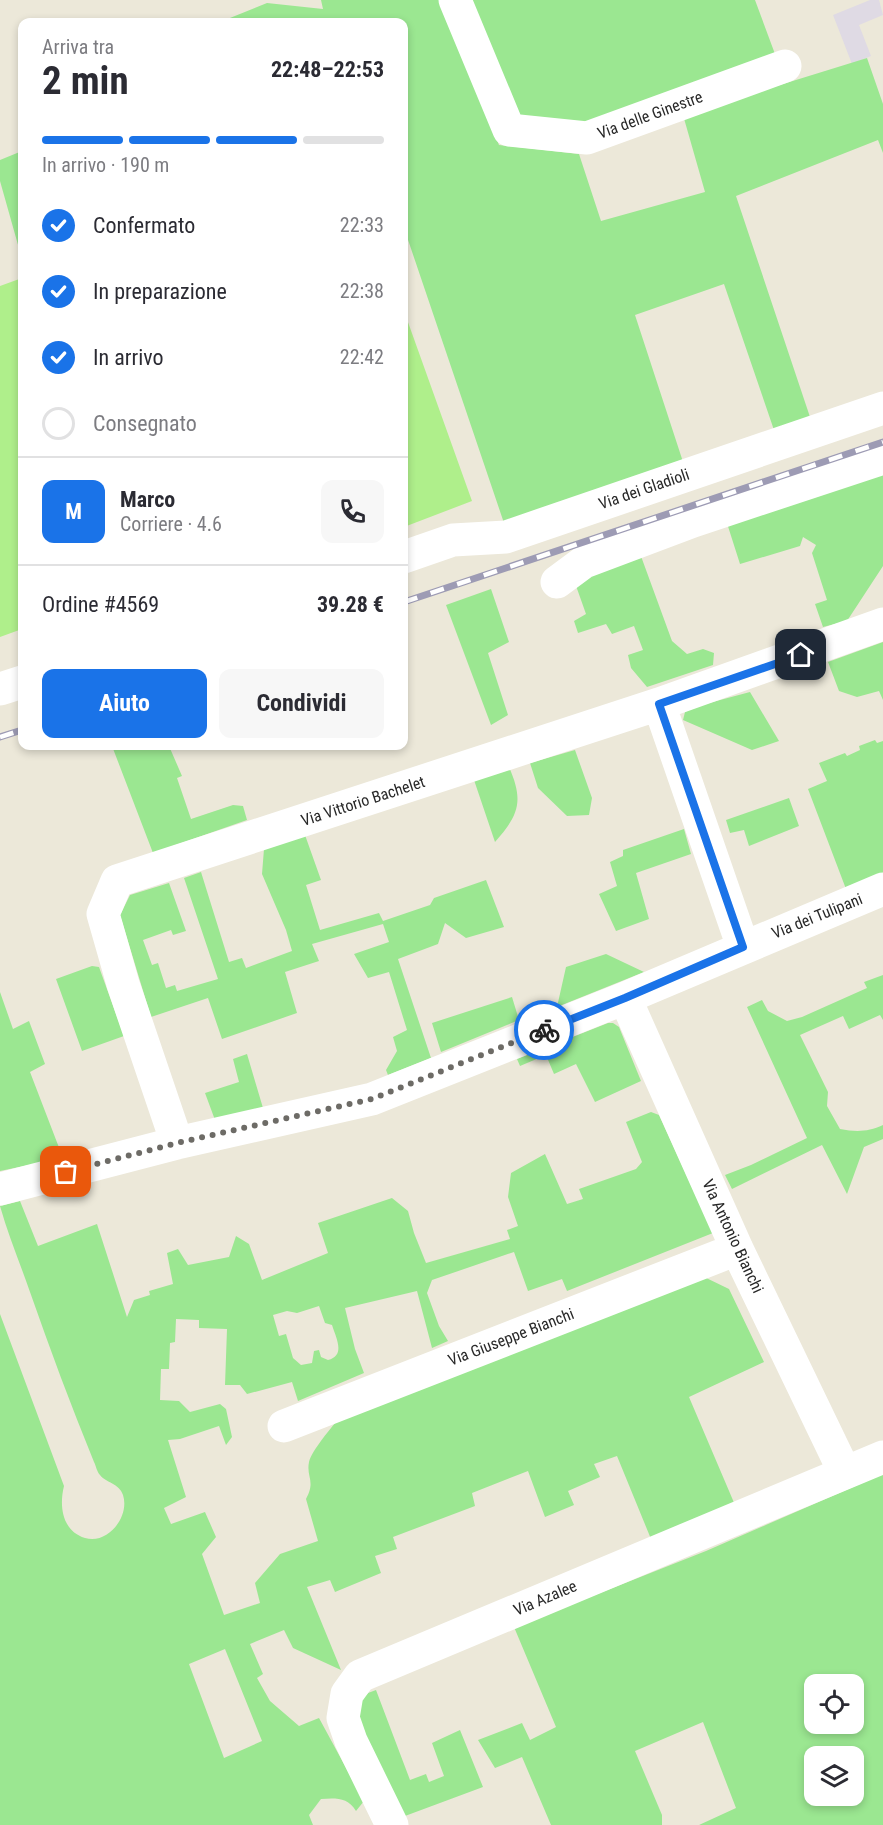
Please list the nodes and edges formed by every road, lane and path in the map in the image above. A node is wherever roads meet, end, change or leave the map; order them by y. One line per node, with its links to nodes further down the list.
1 (455, 0): 2 (street, Via delle Ginestre)
2 (785, 66)
3 (883, 408): 5 (street, Via dei Gladioli)
4 (883, 458): 6 (street)
5 (408, 556)
6 (557, 582)
7 (878, 620): 10 (street, Via Vittorio Bachelet)
8 (18, 683): 9 (street)
9 (0, 689)
10 (659, 704): 12 (street); 14 (street, Via Vittorio Bachelet)
11 (881, 896): 12 (street, Via dei Tulipani)
12 (743, 947): 13 (street, Via dei Tulipani)
13 (625, 998): 14 (street, Via dei Tulipani); 16 (street, Via Antonio Bianchi)
14 (177, 1143): 15 (street, Via dei Tulipani)
15 (0, 1189)
16 (738, 1249): 17 (street, Via Giuseppe Bianchi); 19 (street, Via Antonio Bianchi)
17 (284, 1426)
18 (883, 1457): 19 (street, Via Azalee)
19 (845, 1473): 20 (street, Via Azalee)
20 (392, 1825)

